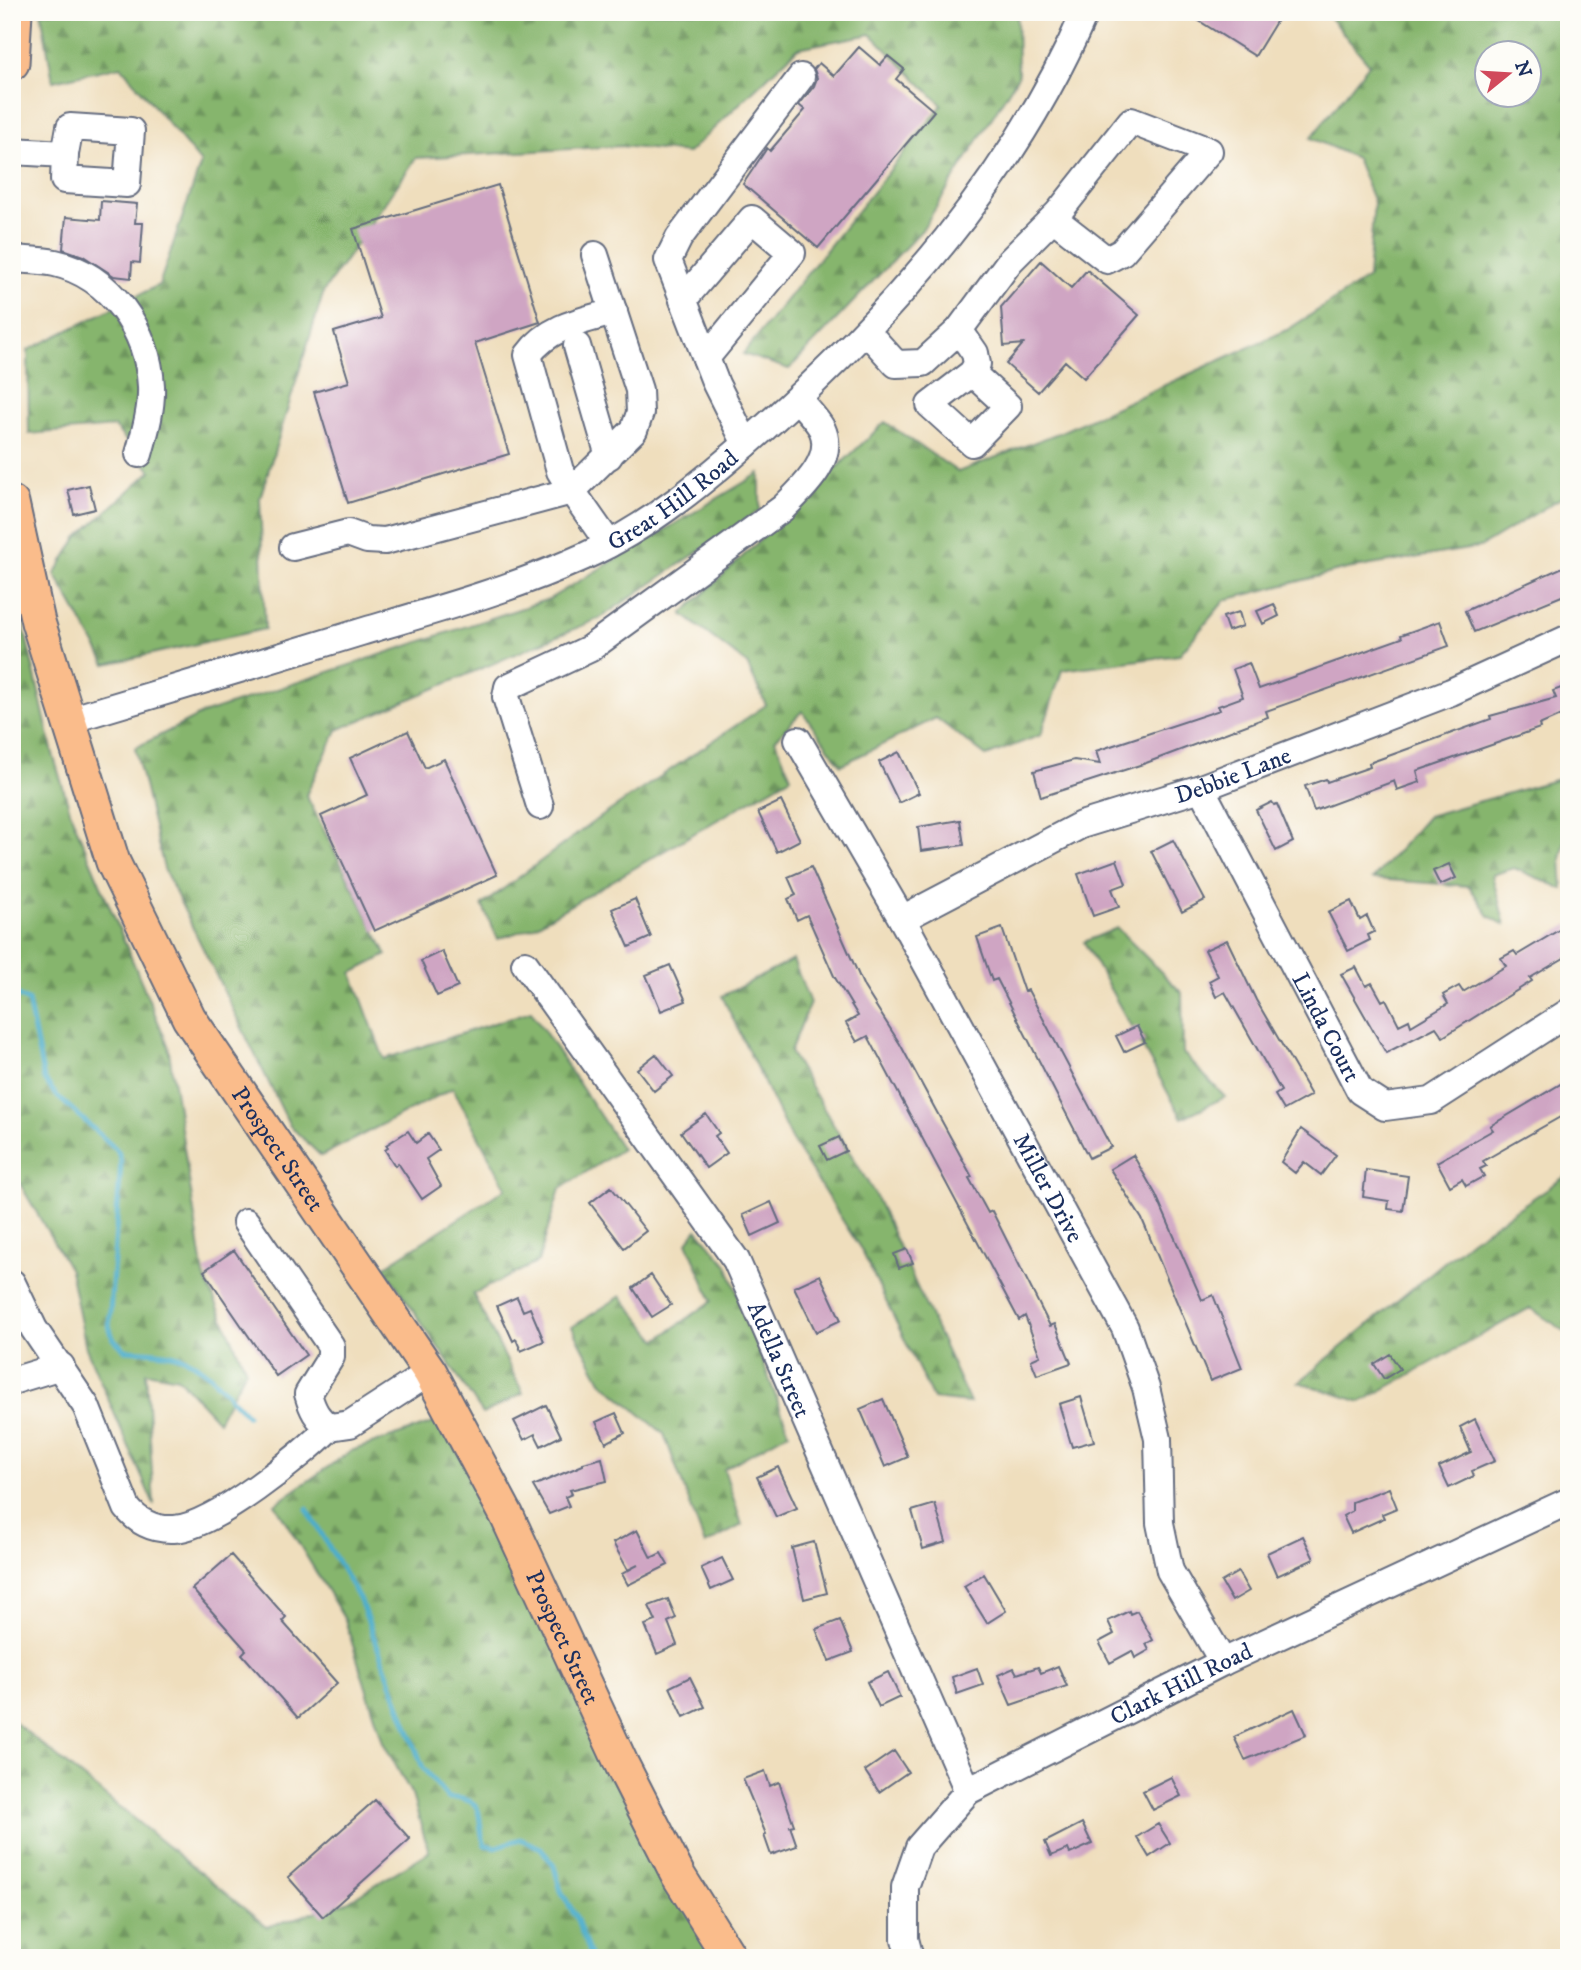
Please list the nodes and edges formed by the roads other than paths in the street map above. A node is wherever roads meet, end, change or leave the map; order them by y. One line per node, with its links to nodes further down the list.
1 (15, 12): 3 (main road)
2 (1085, 12): 13 (street, Great Hill Road)
3 (12, 63)
4 (801, 77): 10 (street)
5 (12, 151): 6 (street)
6 (65, 154)
7 (1053, 218): 7 (street); 12 (street)
8 (595, 255): 11 (street)
9 (12, 259): 19 (street)
10 (683, 300): 15 (street); 15 (street)
11 (614, 312): 20 (street); 21 (street)
12 (959, 330): 13 (street); 16 (street)
13 (866, 331): 17 (street, Great Hill Road)
14 (577, 346): 20 (street)
15 (706, 358): 18 (street)
16 (972, 373)
17 (797, 399): 18 (street, Great Hill Road); 29 (street)
18 (746, 444): 23 (street, Great Hill Road)
19 (139, 454)
20 (609, 456): 21 (street)
21 (572, 491): 23 (street); 24 (street)
22 (12, 503): 26 (main road, Prospect Street)
23 (609, 544): 26 (street, Great Hill Road)
24 (293, 547)
25 (1569, 638): 28 (street, Debbie Lane)
26 (69, 720): 36 (main road, Prospect Street)
27 (798, 740): 30 (street, Miller Drive)
28 (1201, 788): 30 (street, Debbie Lane); 32 (street, Linda Court)
29 (540, 806)
30 (902, 919): 40 (street, Miller Drive)
31 (525, 964): 41 (street, Adella Street)
32 (1569, 1012)
33 (247, 1222): 38 (street)
34 (12, 1283): 35 (street)
35 (61, 1366): 37 (street); 38 (street)
36 (430, 1372): 38 (street); 42 (main road, Prospect Street)
37 (12, 1381)
38 (330, 1427)
39 (1569, 1501): 40 (street, Clark Hill Road)
40 (1223, 1662): 41 (street, Clark Hill Road)
41 (968, 1791): 43 (street, Clark Hill Road)
42 (730, 1958)
43 (911, 1958)

